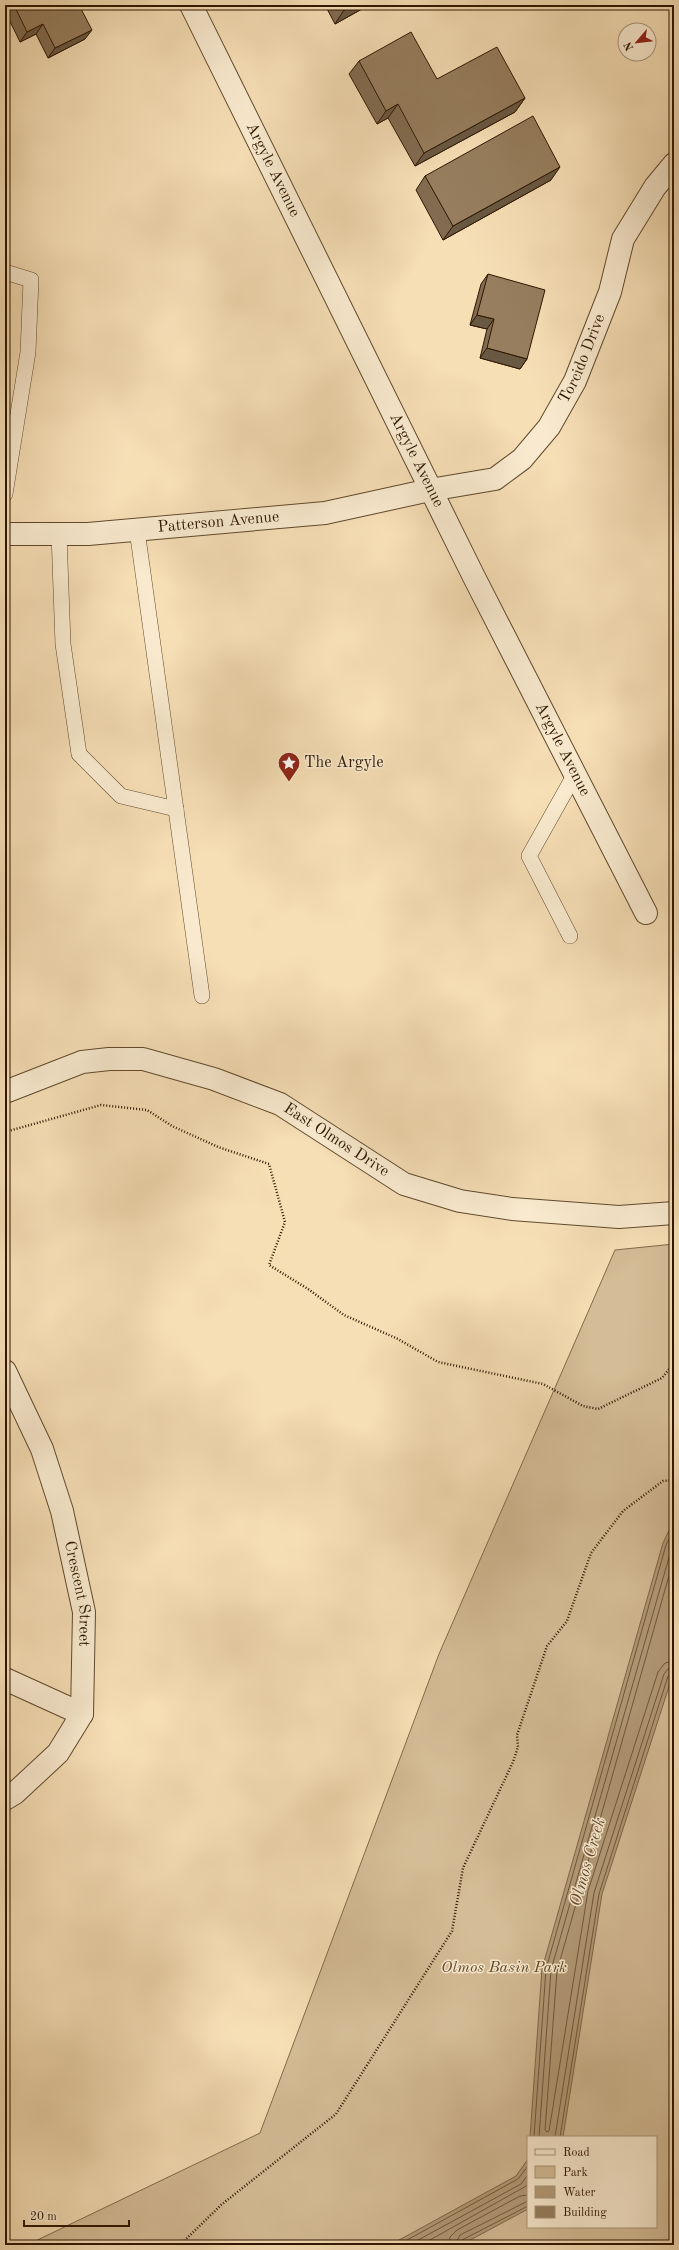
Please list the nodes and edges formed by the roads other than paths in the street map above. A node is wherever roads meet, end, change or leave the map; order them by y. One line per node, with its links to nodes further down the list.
1 (191, 5): 4 (street, Argyle Avenue)
2 (674, 164): 4 (street, Torcido Drive)
3 (5, 272): 5 (lane)
4 (430, 490): 6 (street, Patterson Avenue); 9 (street, Argyle Avenue)
5 (5, 494)
6 (137, 530): 8 (street, Patterson Avenue); 10 (lane)
7 (5, 534): 8 (street, Patterson Avenue)
8 (59, 534): 10 (lane)
9 (575, 774): 11 (street, Argyle Avenue); 12 (lane)
10 (176, 809): 13 (lane)
11 (646, 913)
12 (570, 936)
13 (202, 996)
14 (5, 1092): 15 (street, East Olmos Drive)
15 (674, 1213)
16 (5, 1371): 18 (street, Crescent Street)
17 (5, 1679): 18 (street)
18 (82, 1714): 19 (street)
19 (5, 1799)

